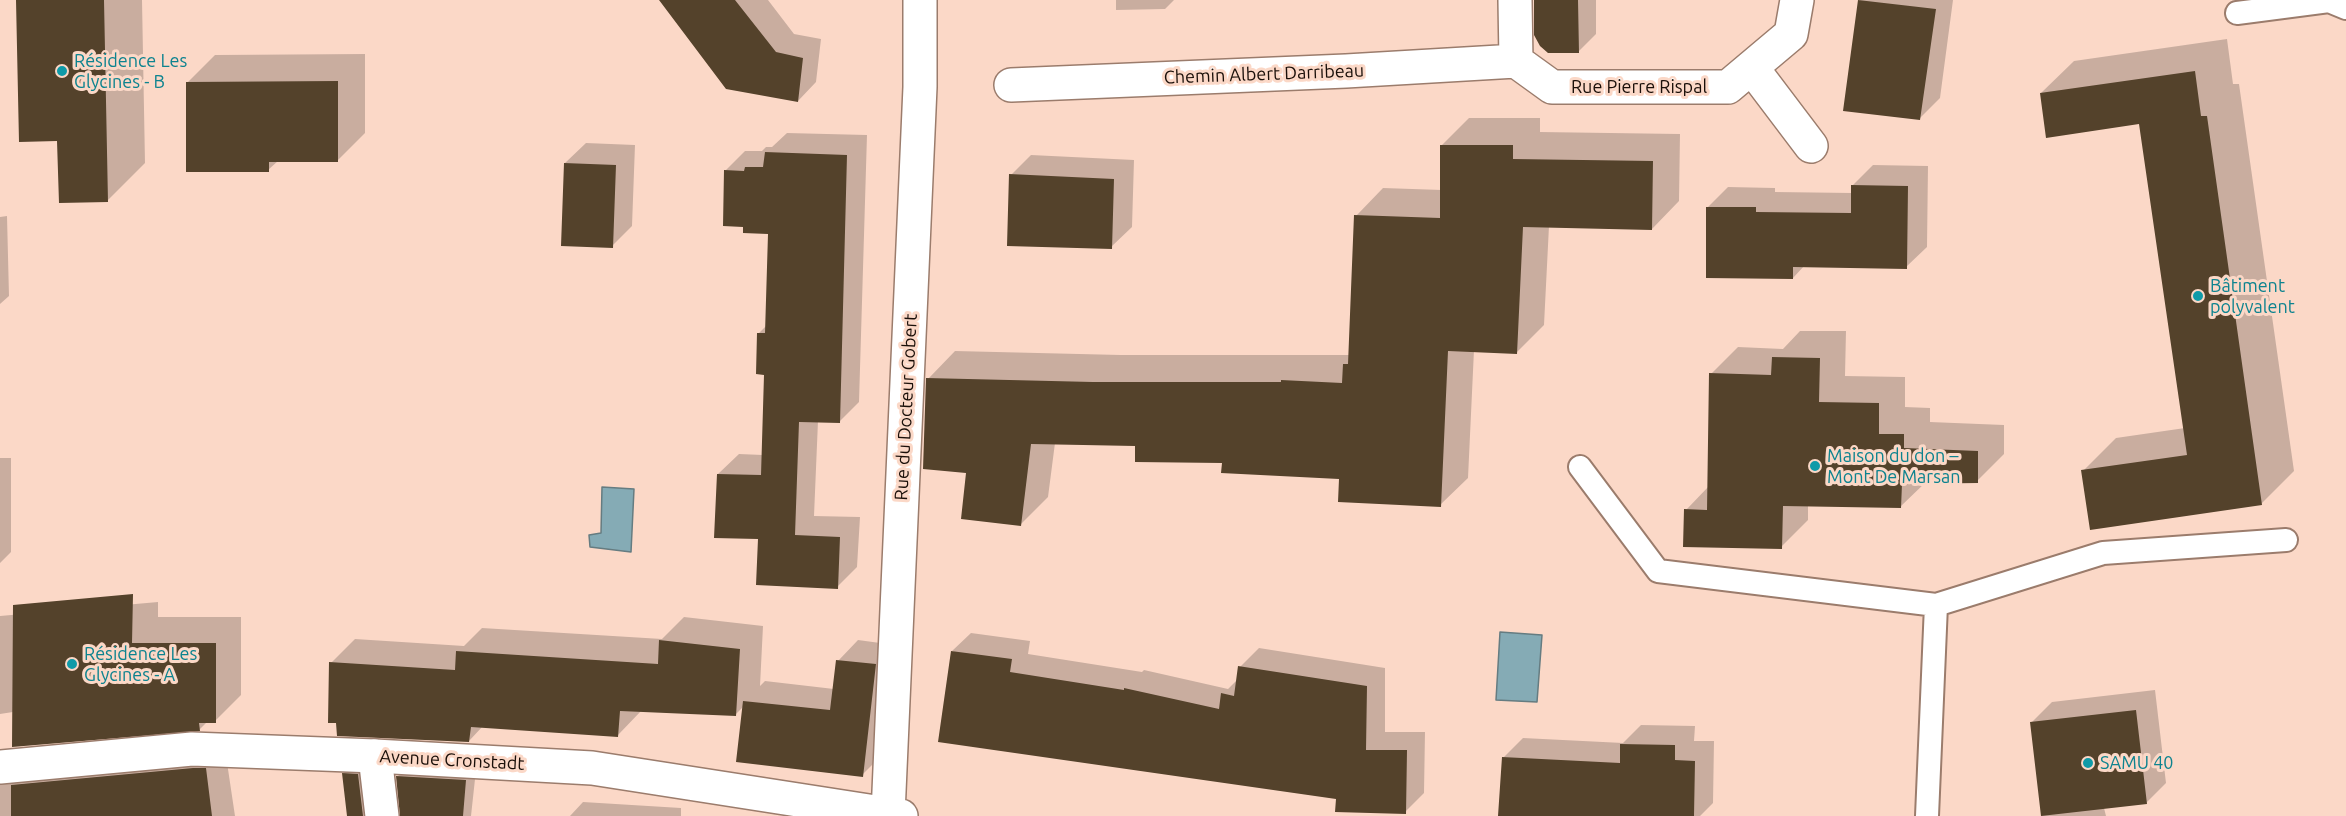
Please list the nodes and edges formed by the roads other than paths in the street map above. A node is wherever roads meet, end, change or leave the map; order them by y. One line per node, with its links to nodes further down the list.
1 (920, 0): 15 (street, Rue du Docteur Gobert)
2 (1515, 0): 6 (street)
3 (1797, 0): 7 (street, Rue Pierre Rispal)
4 (2346, 8): 5 (lane)
5 (2238, 13)
6 (1516, 61): 7 (street, Rue Pierre Rispal); 8 (street, Chemin Albert Darribeau)
7 (1752, 68): 9 (street)
8 (1011, 85)
9 (1810, 146)
10 (1580, 467): 12 (lane)
11 (2286, 540): 12 (lane)
12 (1936, 605): 17 (lane)
13 (375, 756): 14 (street, Avenue Cronstadt); 15 (street, Avenue Cronstadt); 16 (street)
14 (0, 767)
15 (895, 815)
16 (382, 816)
17 (1927, 816)

